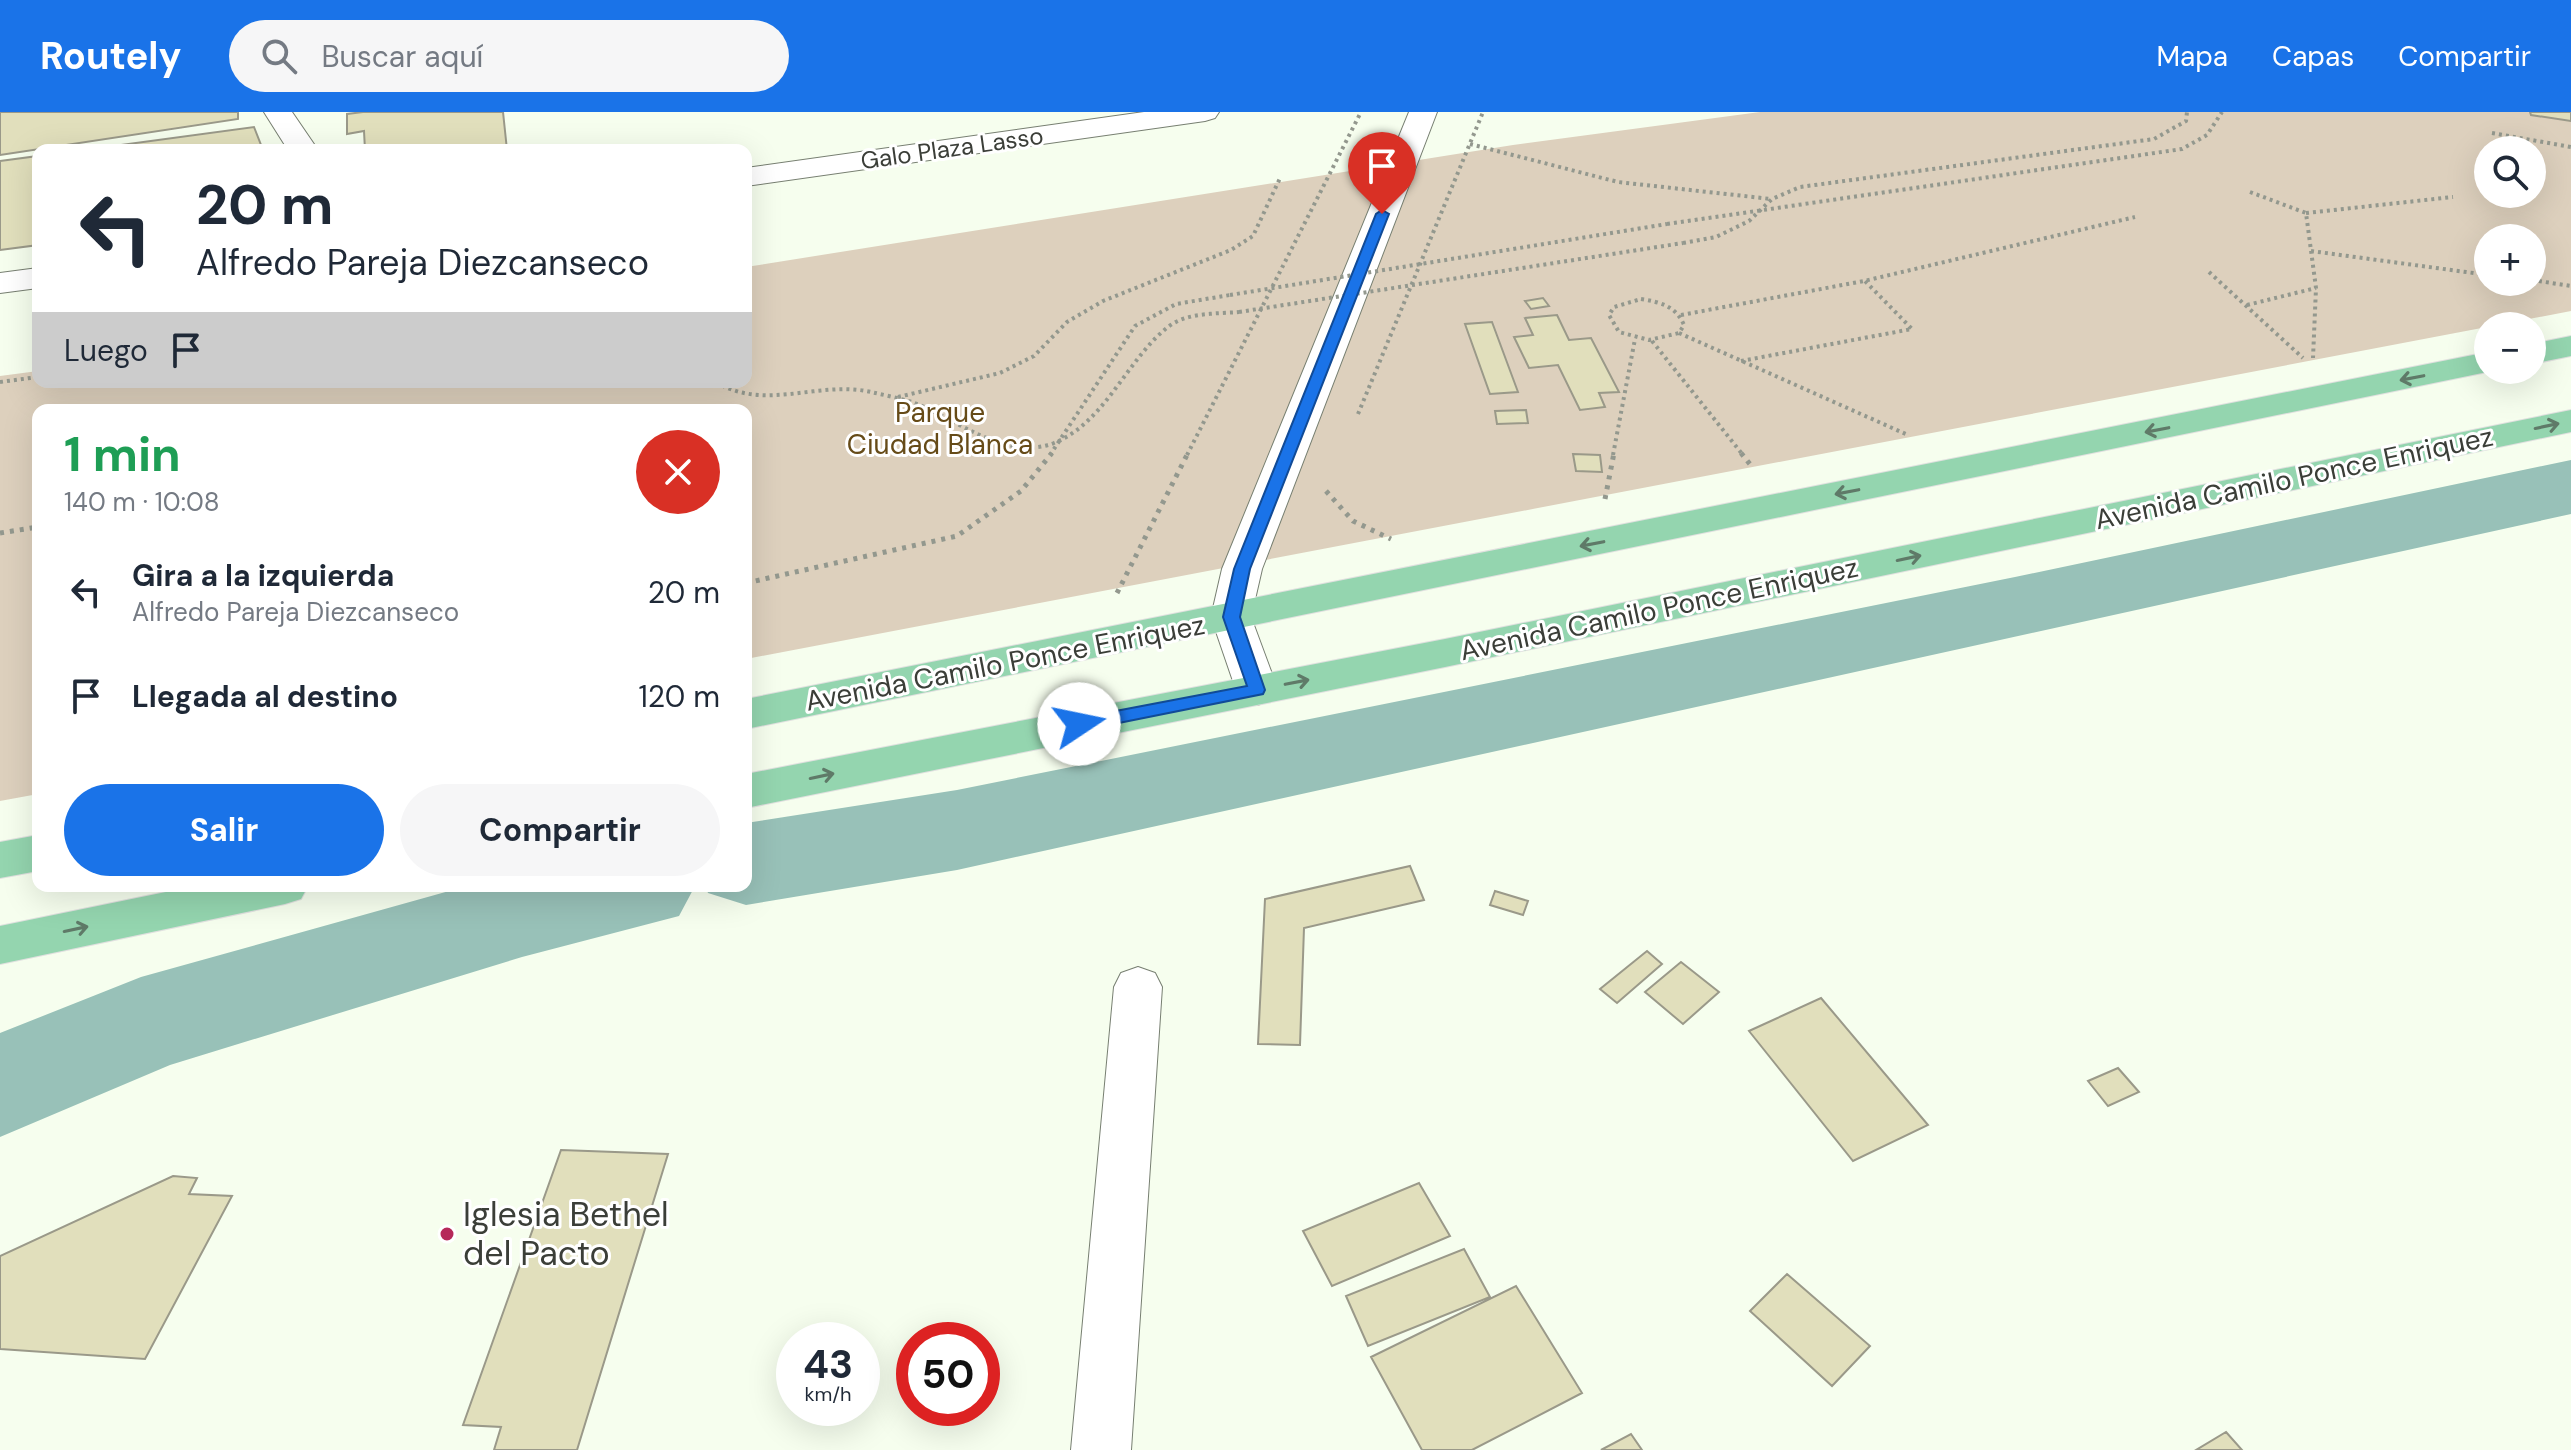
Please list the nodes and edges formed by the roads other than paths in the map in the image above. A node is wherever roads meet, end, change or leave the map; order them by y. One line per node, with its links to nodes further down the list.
1 (278, 112): 4 (street)
2 (1205, 112): 5 (street, Galo Plaza Lasso)
3 (1423, 112): 12 (street)
4 (299, 144)
5 (752, 176)
6 (32, 279): 7 (street)
7 (0, 283)
8 (2571, 346): 9 (main road)
9 (2546, 351)
10 (2474, 365): 12 (main road, Avenida Camilo Ponce Enriquez, one-way to 12)
11 (2571, 421): 13 (main road, Avenida Camilo Ponce Enriquez, one-way to 11)
12 (1231, 617): 13 (street); 14 (main road, Avenida Camilo Ponce Enriquez)
13 (1257, 690): 15 (main road, Avenida Camilo Ponce Enriquez, one-way to 13)
14 (752, 713)
15 (752, 790)
16 (32, 854): 17 (main road)
17 (0, 860)
18 (256, 892): 19 (main road, one-way to 18)
19 (0, 945)
20 (1138, 987): 21 (street)
21 (1101, 1450)

